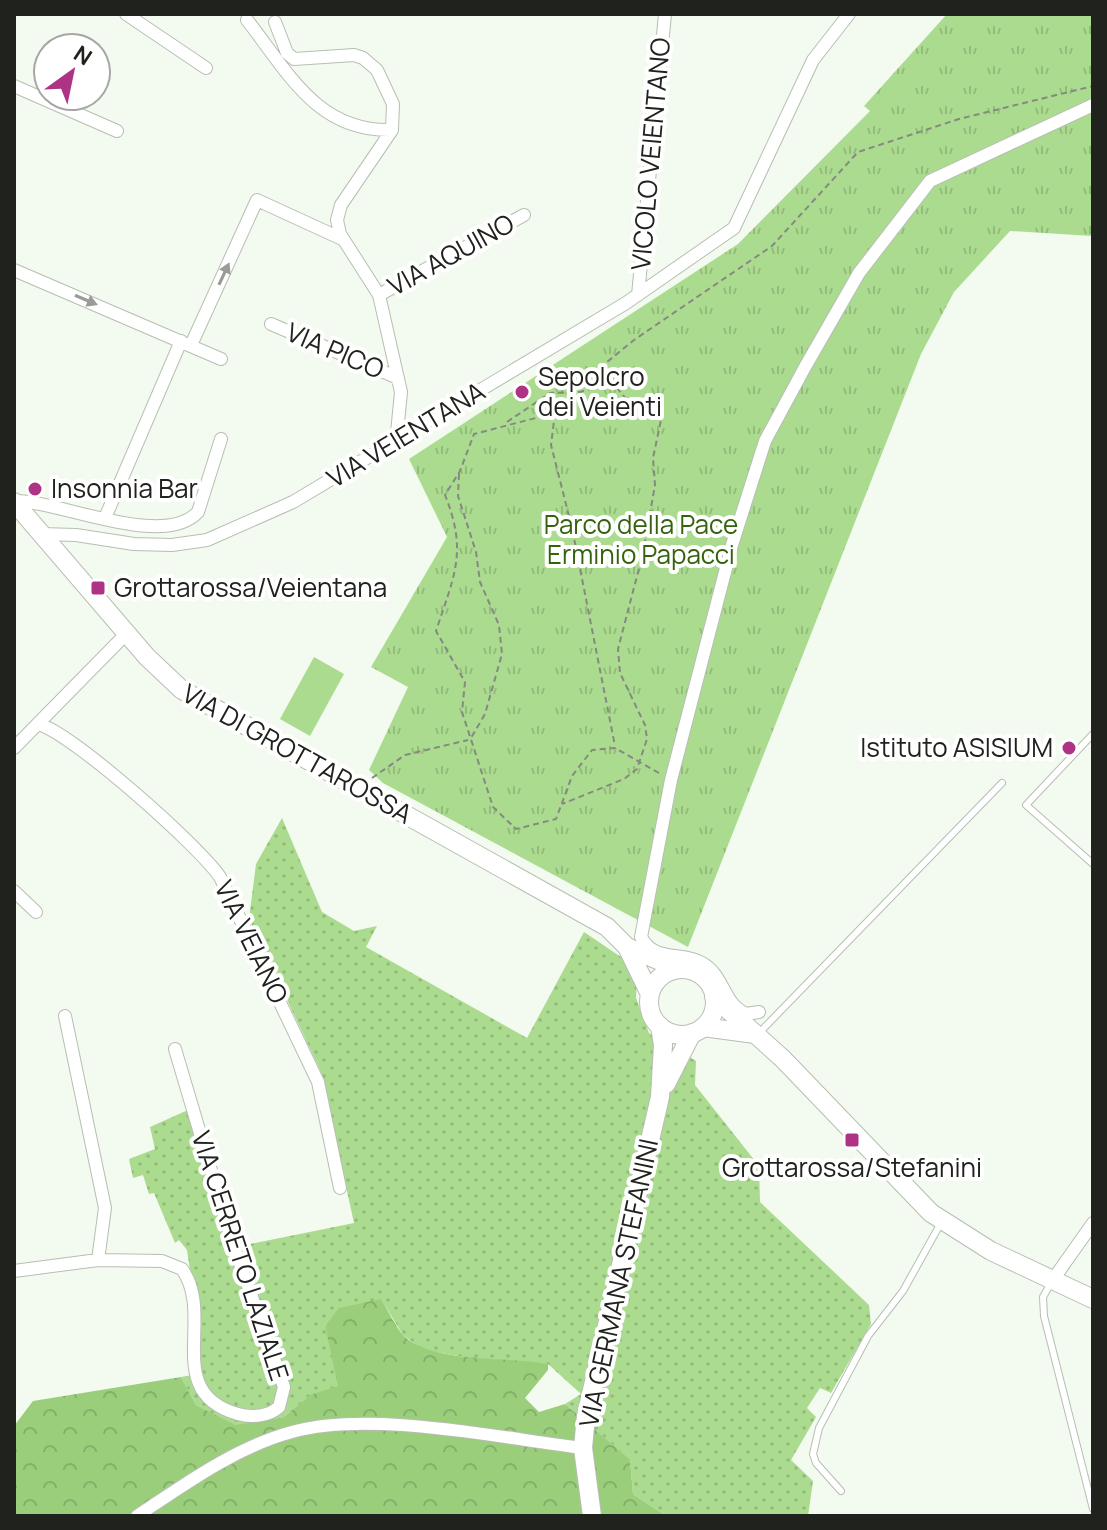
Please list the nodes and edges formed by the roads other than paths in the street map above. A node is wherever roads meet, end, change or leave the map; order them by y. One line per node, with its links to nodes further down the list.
1 (126, 14): 6 (street)
2 (665, 14): 15 (street, VICOLO VEIENTANO)
3 (849, 14): 15 (street, VIA VEIENTANA)
4 (247, 20): 9 (street)
5 (275, 22): 9 (street)
6 (206, 68)
7 (14, 86): 10 (street)
8 (1093, 105): 37 (street)
9 (392, 130): 12 (street)
10 (117, 131)
11 (524, 215): 14 (street, VIA AQUINO)
12 (342, 239): 14 (street); 17 (street, one-way to 12)
13 (14, 270): 17 (street, one-way to 17)
14 (379, 295): 19 (street)
15 (638, 295): 21 (street, VIA VEIENTANA)
16 (271, 324): 19 (street, VIA PICO)
17 (186, 343): 18 (street); 23 (street)
18 (221, 359)
19 (398, 378): 21 (street)
20 (221, 439): 23 (street)
21 (396, 443): 24 (street, VIA VEIENTANA)
22 (14, 502): 23 (street); 24 (street, VIA DI GROTTAROSSA)
23 (105, 518)
24 (41, 534): 25 (street, VIA DI GROTTAROSSA)
25 (127, 633): 26 (street); 33 (street, VIA DI GROTTAROSSA)
26 (39, 724): 28 (street); 44 (street, VIA VEIANO)
27 (1093, 734): 30 (lane)
28 (14, 748)
29 (1002, 783): 41 (lane)
30 (1093, 864)
31 (14, 891): 32 (street)
32 (36, 912)
33 (627, 947): 34 (street, VIA DI GROTTAROSSA); 35 (street, VIA DI GROTTAROSSA)
34 (679, 969): 35 (street); 36 (street)
35 (650, 994): 39 (street)
36 (714, 997): 40 (street); 41 (street)
37 (759, 1012)
38 (65, 1016): 47 (street)
39 (660, 1026): 40 (street); 43 (street, VIA GERMANA STEFANINI)
40 (698, 1030): 41 (street); 43 (street, VIA GERMANA STEFANINI)
41 (756, 1035): 45 (street)
42 (175, 1049): 47 (street, VIA CERRETO LAZIALE)
43 (660, 1097): 51 (street, VIA GERMANA STEFANINI)
44 (340, 1188)
45 (942, 1221): 49 (street); 52 (lane)
46 (1093, 1223): 49 (street)
47 (98, 1260): 48 (street)
48 (14, 1271)
49 (1052, 1281): 50 (street); 53 (lane)
50 (1093, 1299)
51 (583, 1448): 54 (street); 55 (street, VIA GERMANA STEFANINI)
52 (841, 1491)
53 (1093, 1509)
54 (137, 1516)
55 (592, 1516)

